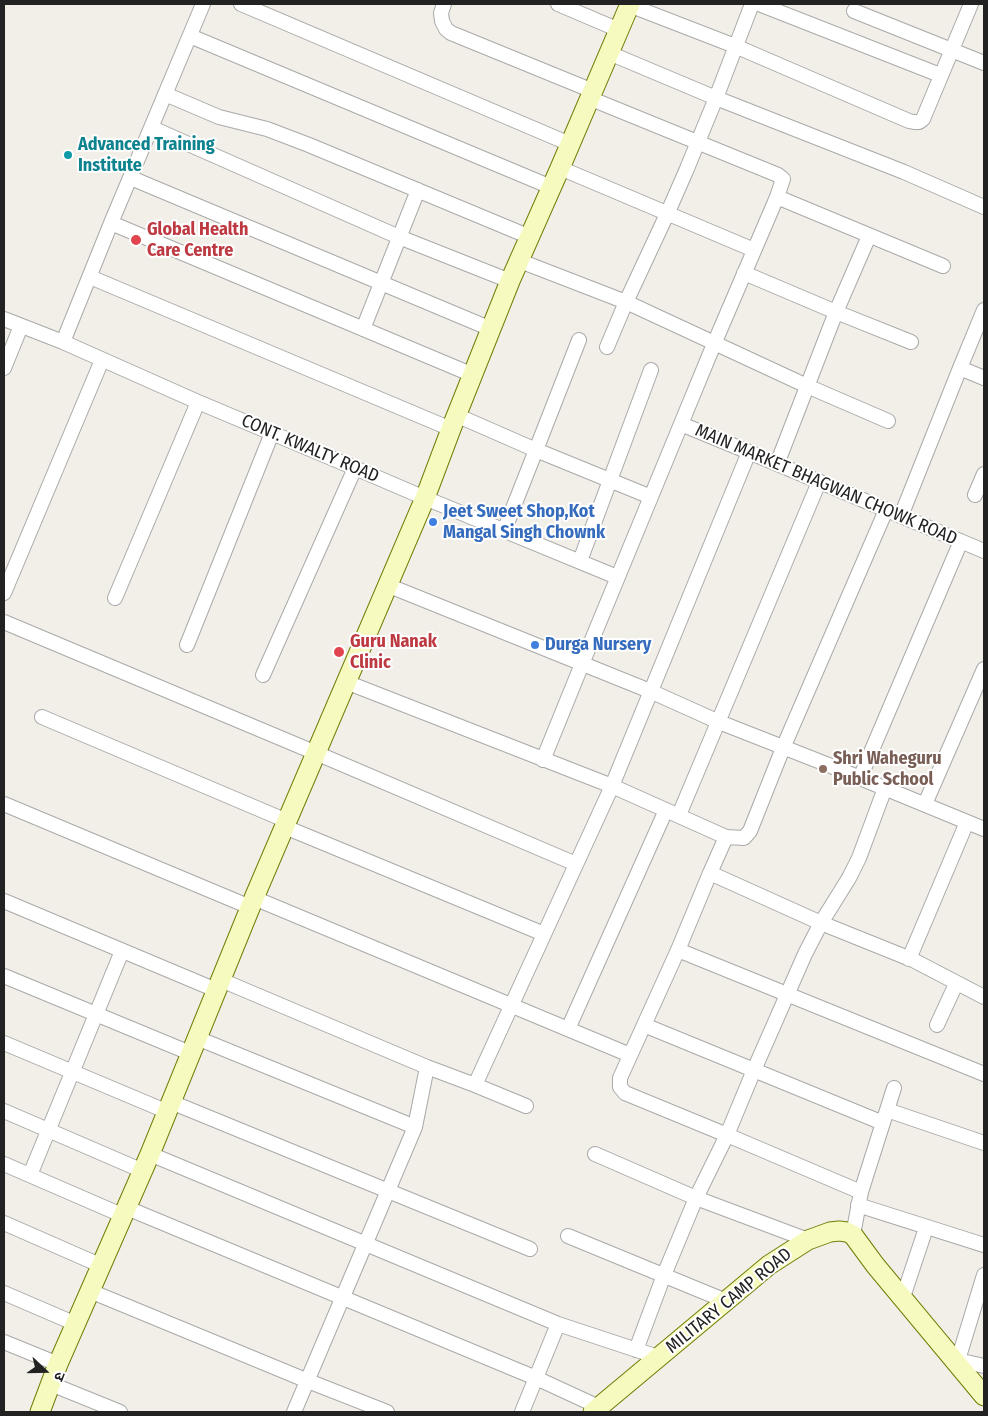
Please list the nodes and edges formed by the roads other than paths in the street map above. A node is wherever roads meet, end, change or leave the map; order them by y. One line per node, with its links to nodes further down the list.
1 (203, 4): 11 (street)
2 (241, 4): 22 (street)
3 (444, 4): 18 (street)
4 (558, 4): 10 (street)
5 (629, 4): 10 (street); 12 (street)
6 (752, 4): 12 (street)
7 (758, 4): 16 (street)
8 (971, 4): 13 (street)
9 (854, 11): 13 (street)
10 (619, 30): 14 (street)
11 (190, 36): 17 (street); 25 (street)
12 (735, 46): 16 (street); 19 (street)
13 (951, 50): 15 (street); 16 (street)
14 (609, 52): 18 (street); 19 (street)
15 (984, 63)
16 (940, 75)
17 (166, 94): 20 (street); 26 (street)
18 (591, 95): 21 (street); 22 (street)
19 (716, 98): 21 (street); 28 (street)
20 (152, 128): 24 (street); 32 (street)
21 (697, 142): 27 (street); 29 (street)
22 (570, 144): 23 (street)
23 (560, 168): 25 (street); 29 (street)
24 (131, 178): 30 (street); 40 (street)
25 (551, 187): 33 (street)
26 (418, 190): 32 (street); 33 (street)
27 (777, 198): 31 (street); 34 (street)
28 (984, 207)
29 (668, 212): 34 (street); 41 (street)
30 (111, 223): 38 (street); 46 (street)
31 (869, 236): 36 (street); 43 (street)
32 (399, 237): 39 (street); 40 (street)
33 (530, 237): 35 (street)
34 (754, 250): 37 (street)
35 (520, 261): 39 (street); 41 (street)
36 (943, 266)
37 (744, 273): 43 (street); 51 (street)
38 (90, 277): 49 (street); 62 (street)
39 (510, 281): 47 (street)
40 (381, 283): 46 (street); 47 (street)
41 (626, 302): 51 (street); 52 (street)
42 (984, 310): 55 (street)
43 (836, 312): 50 (street); 59 (street)
44 (4, 319): 45 (street, CONT. KWALTY ROAD)
45 (21, 326): 49 (street, CONT. KWALTY ROAD); 54 (street)
46 (363, 329): 57 (street)
47 (491, 330): 57 (street)
48 (579, 340): 65 (street)
49 (63, 342): 53 (street, CONT. KWALTY ROAD)
50 (911, 342)
51 (714, 344): 59 (street); 63 (street)
52 (607, 347)
53 (102, 360): 60 (street, CONT. KWALTY ROAD); 83 (street)
54 (4, 368)
55 (960, 368): 58 (street); 76 (street)
56 (651, 370): 70 (street)
57 (472, 375): 62 (street)
58 (984, 378)
59 (807, 386): 61 (street); 67 (street)
60 (198, 402): 64 (street, CONT. KWALTY ROAD); 84 (street)
61 (888, 421)
62 (453, 422): 65 (street); 74 (street)
63 (681, 424): 66 (street, MAIN MARKET BHAGWAN CHOWK ROAD); 73 (street, MAIN MARKET BHAGWAN CHOWK ROAD)
64 (272, 434): 68 (street, CONT. KWALTY ROAD); 86 (street)
65 (536, 450): 70 (street); 77 (street)
66 (749, 452): 67 (street, MAIN MARKET BHAGWAN CHOWK ROAD); 91 (street)
67 (777, 464): 71 (street, MAIN MARKET BHAGWAN CHOWK ROAD)
68 (355, 468): 74 (street, CONT. KWALTY ROAD); 89 (street)
69 (984, 474): 72 (street)
70 (610, 480): 73 (street); 80 (street)
71 (819, 482): 75 (street, MAIN MARKET BHAGWAN CHOWK ROAD); 93 (street)
72 (975, 495)
73 (651, 497): 81 (street, MAIN MARKET BHAGWAN CHOWK ROAD)
74 (425, 498): 77 (street, CONT. KWALTY ROAD); 82 (street)
75 (886, 510): 76 (street, MAIN MARKET BHAGWAN CHOWK ROAD); 94 (street)
76 (901, 516): 78 (street, MAIN MARKET BHAGWAN CHOWK ROAD)
77 (504, 531): 80 (street, CONT. KWALTY ROAD)
78 (961, 541): 79 (street, MAIN MARKET BHAGWAN CHOWK ROAD); 97 (street)
79 (984, 551)
80 (580, 561): 81 (street, CONT. KWALTY ROAD)
81 (617, 577): 87 (street, MAIN MARKET BHAGWAN CHOWK ROAD)
82 (387, 586): 87 (street); 90 (street)
83 (4, 593)
84 (115, 598)
85 (4, 622): 95 (street)
86 (187, 645)
87 (582, 664): 91 (street); 96 (street, MAIN MARKET BHAGWAN CHOWK ROAD)
88 (984, 669): 101 (street)
89 (263, 675)
90 (346, 682): 95 (street); 96 (street)
91 (650, 691): 93 (street); 98 (street)
92 (42, 717): 105 (street)
93 (719, 722): 94 (street); 103 (street)
94 (784, 748): 97 (street); 107 (street)
95 (316, 753): 105 (street); 108 (street)
96 (543, 760): 98 (street)
97 (860, 778): 99 (street)
98 (612, 786): 102 (street); 108 (street)
99 (885, 788): 101 (street); 112 (street)
100 (4, 804): 111 (street)
101 (925, 804): 104 (street)
102 (666, 810): 103 (street); 126 (street)
103 (679, 815): 107 (street)
104 (967, 822): 106 (street); 116 (street)
105 (286, 824): 111 (street); 113 (street)
106 (984, 829)
107 (726, 837): 109 (street)
108 (576, 864): 113 (street)
109 (710, 873): 112 (street); 114 (street)
110 (4, 901): 115 (street)
111 (252, 902): 119 (street); 122 (street)
112 (821, 922): 116 (street); 120 (street)
113 (544, 934): 122 (street)
114 (678, 950): 120 (street); 124 (street)
115 (122, 951): 119 (street); 123 (street)
116 (909, 959): 118 (street)
117 (4, 976): 123 (street)
118 (956, 984): 121 (street); 125 (street)
119 (218, 985): 128 (street); 130 (street)
120 (788, 995): 131 (street); 133 (street)
121 (984, 997)
122 (510, 1005): 126 (street); 134 (street)
123 (96, 1014): 128 (street); 132 (street)
124 (644, 1024): 129 (street); 131 (street)
125 (937, 1025)
126 (568, 1029): 129 (street)
127 (4, 1043): 132 (street)
128 (194, 1046): 137 (street); 140 (street)
129 (630, 1056): 142 (street)
130 (427, 1067): 134 (street); 140 (street)
131 (754, 1070): 139 (street); 142 (street)
132 (72, 1071): 137 (street); 141 (street)
133 (984, 1074)
134 (475, 1084): 136 (street)
135 (894, 1088): 139 (street)
136 (526, 1106)
137 (169, 1107): 145 (street); 148 (street)
138 (4, 1111): 141 (street)
139 (885, 1116): 143 (street); 150 (street)
140 (415, 1127): 148 (street)
141 (48, 1130): 145 (street); 147 (street)
142 (727, 1135): 149 (street); 150 (street)
143 (984, 1143)
144 (595, 1154): 149 (street)
145 (147, 1162): 151 (street); 157 (street)
146 (4, 1164): 147 (street)
147 (30, 1175): 151 (street)
148 (388, 1191): 157 (street); 159 (street)
149 (696, 1198): 156 (street); 161 (street)
150 (860, 1199): 153 (street); 154 (street)
151 (126, 1212): 160 (street); 166 (street)
152 (4, 1223): 160 (street)
153 (926, 1228): 158 (street); 165 (street)
154 (853, 1235): 156 (street, MILITARY CAMP ROAD); 165 (street)
155 (568, 1236): 161 (street)
156 (808, 1240): 167 (street, MILITARY CAMP ROAD)
157 (365, 1244): 166 (street); 169 (street)
158 (984, 1245)
159 (530, 1249)
160 (102, 1266): 163 (street)
161 (664, 1275): 167 (street); 171 (street)
162 (984, 1275): 173 (street)
163 (90, 1291): 168 (street); 177 (street)
164 (4, 1293): 168 (street)
165 (903, 1297): 173 (street)
166 (343, 1298): 176 (street); 177 (street)
167 (726, 1301): 180 (street, MILITARY CAMP ROAD)
168 (76, 1324): 174 (street)
169 (558, 1324): 171 (street); 176 (street)
170 (4, 1342): 174 (street)
171 (636, 1350): 172 (street)
172 (652, 1355)
173 (955, 1360): 175 (street); 179 (street)
174 (58, 1364): 178 (street)
175 (984, 1366)
176 (536, 1378): 180 (street); 185 (street)
177 (308, 1381): 183 (street); 184 (street)
178 (51, 1384): 181 (street); 182 (street)
179 (984, 1396)
180 (596, 1410)
181 (40, 1412)
182 (120, 1412)
183 (294, 1412)
184 (387, 1412)
185 (522, 1412)

